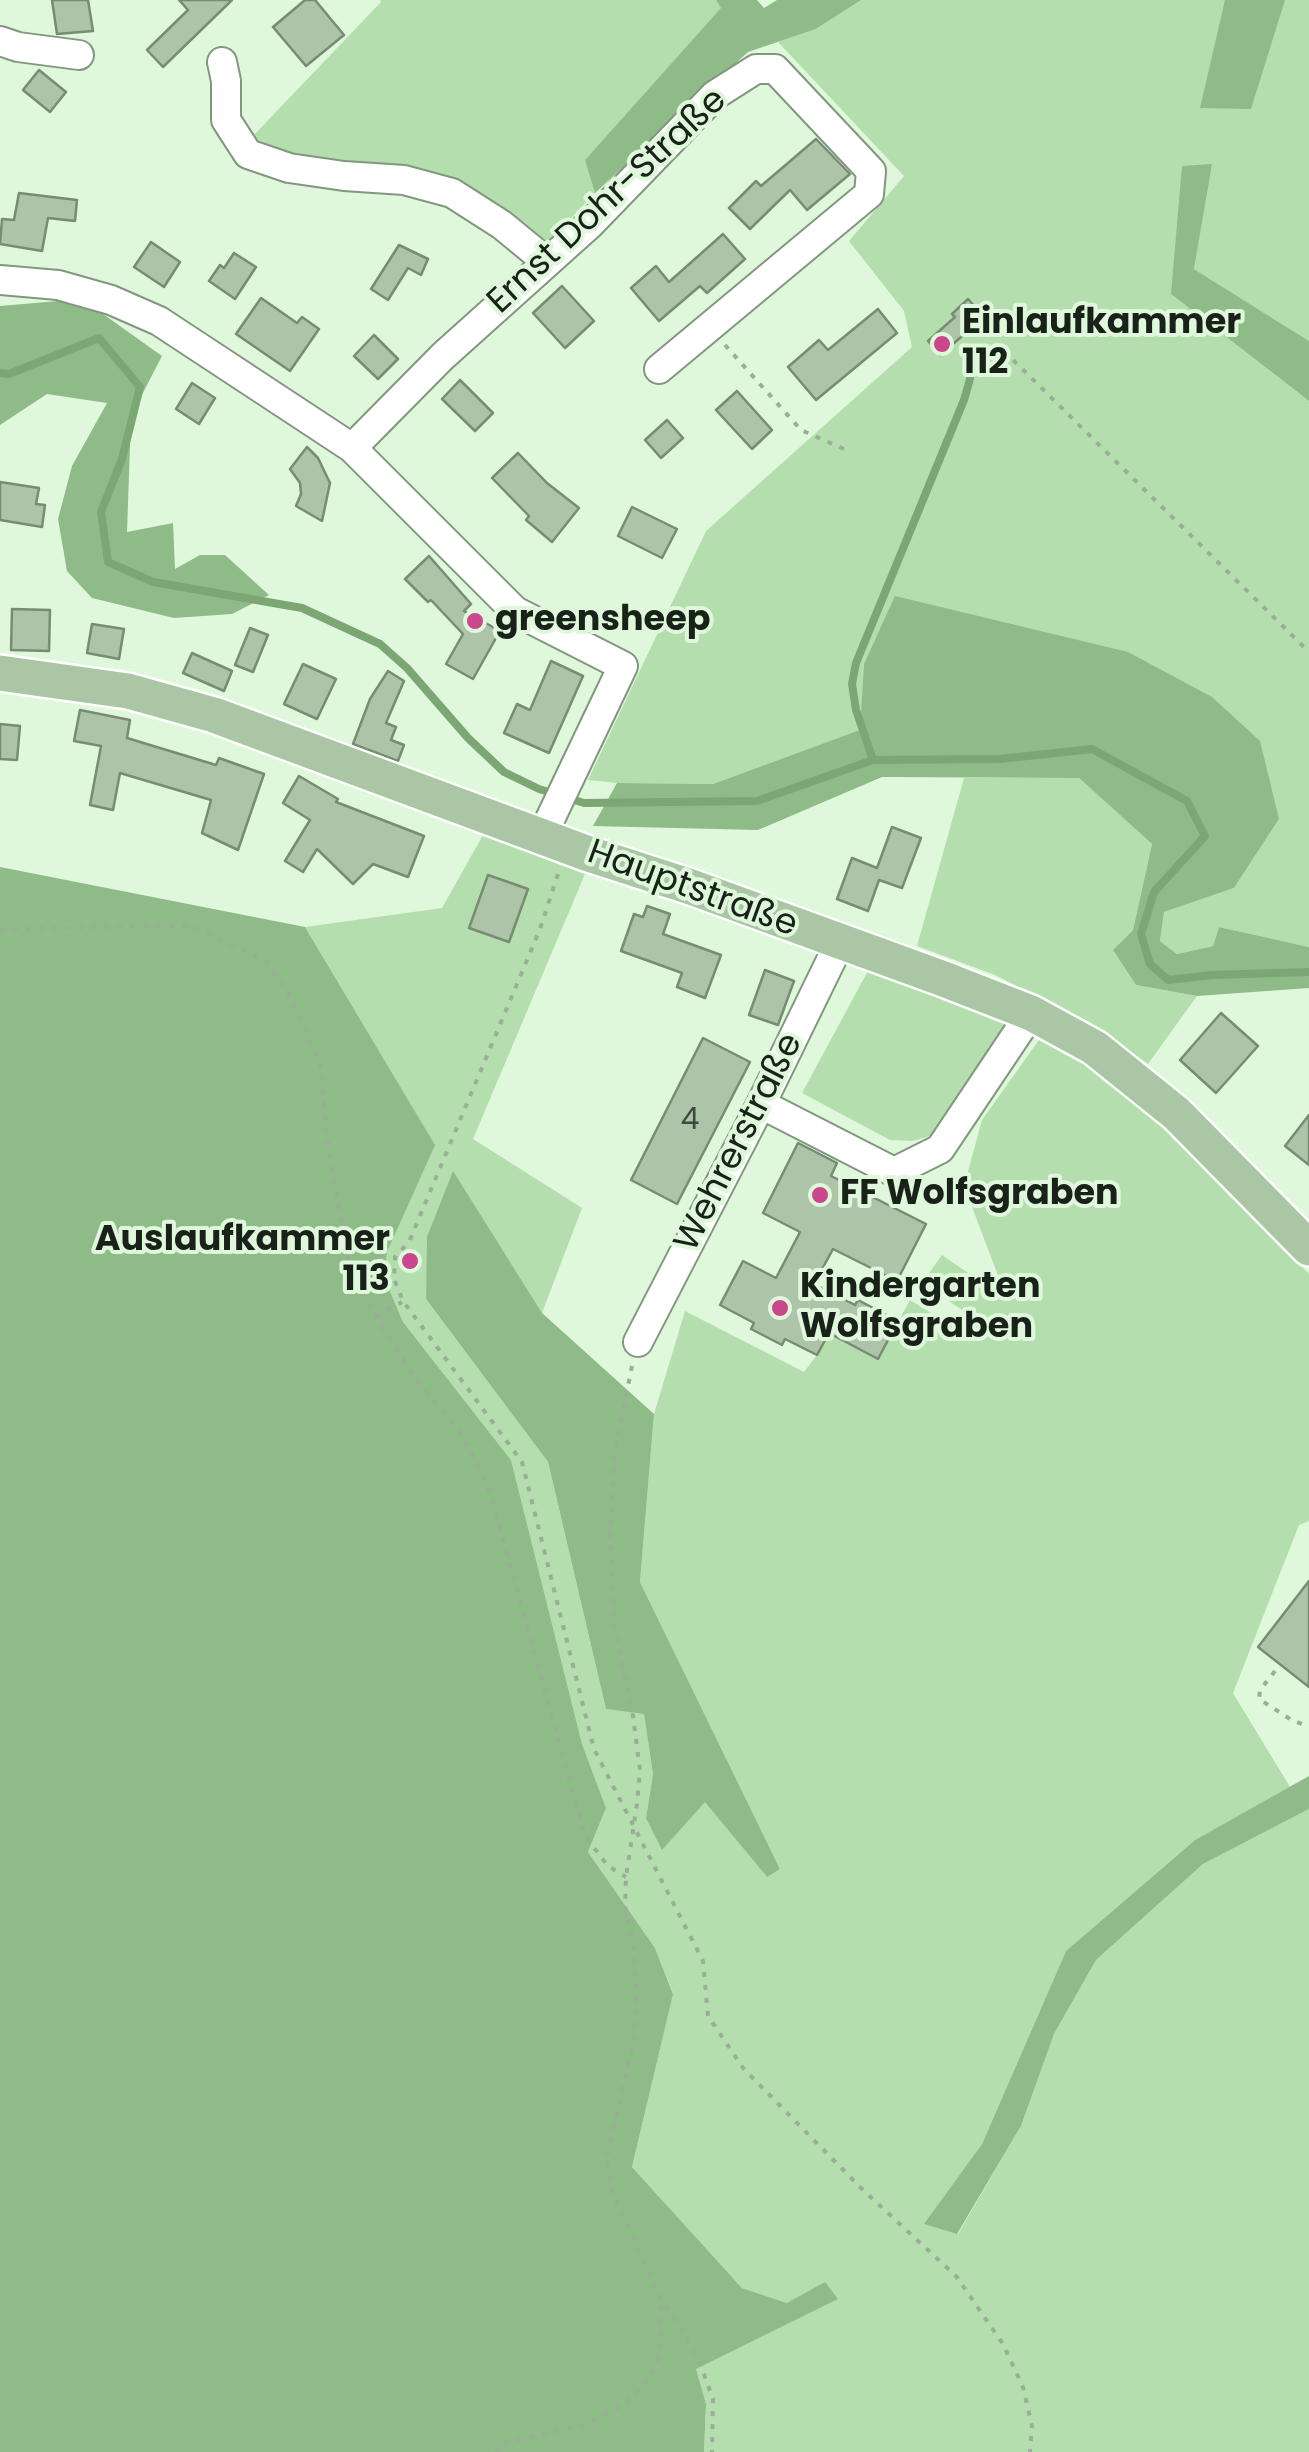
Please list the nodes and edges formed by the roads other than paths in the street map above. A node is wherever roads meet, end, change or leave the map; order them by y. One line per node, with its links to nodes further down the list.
1 (0, 41): 2 (street)
2 (79, 55)
3 (222, 62): 4 (street)
4 (547, 262): 6 (street, Ernst Dohr-Straße); 7 (street, Ernst Dohr-Straße)
5 (0, 280): 7 (street)
6 (658, 368)
7 (352, 448): 9 (street)
8 (0, 673): 9 (main road, Hauptstraße)
9 (555, 830): 10 (main road, Hauptstraße)
10 (840, 942): 11 (main road, Hauptstraße); 12 (street, Wehrerstraße)
11 (1031, 1013): 12 (street); 13 (main road, Hauptstraße)
12 (761, 1104): 14 (street, Wehrerstraße)
13 (1309, 1248)
14 (638, 1342)

